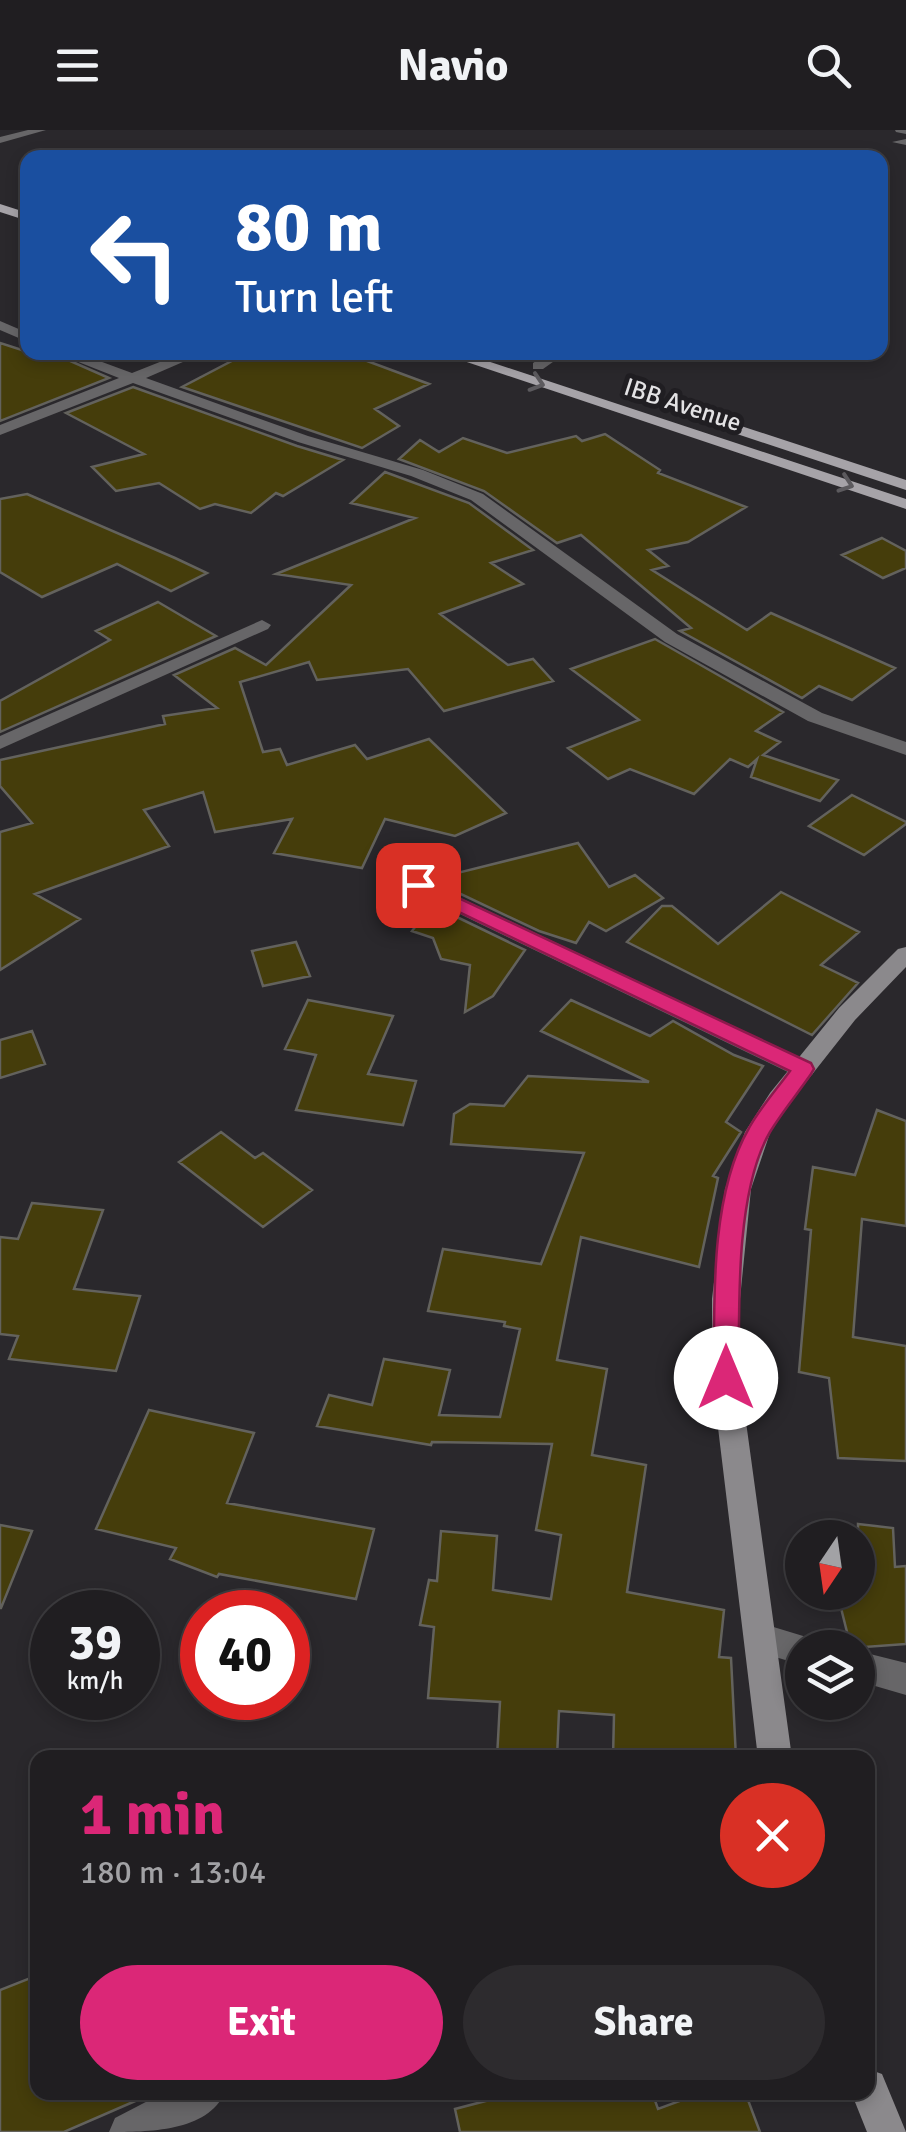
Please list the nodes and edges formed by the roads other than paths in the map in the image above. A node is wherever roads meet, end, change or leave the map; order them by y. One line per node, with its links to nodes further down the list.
1 (41, 130): 2 (street)
2 (0, 140)
3 (81, 360): 9 (street)
4 (180, 360): 9 (street)
5 (468, 360): 14 (main road, IBB Avenue, one-way to 14)
6 (520, 360): 8 (main road)
7 (547, 360): 8 (street)
8 (538, 366): 10 (main road)
9 (134, 380): 12 (street); 17 (street)
10 (679, 411)
11 (717, 423): 13 (main road)
12 (0, 430)
13 (906, 485)
14 (906, 504)
15 (262, 625): 16 (street)
16 (0, 743)
17 (906, 749)
18 (418, 885): 20 (street)
19 (906, 954): 20 (street)
20 (804, 1069): 21 (street)
21 (760, 1638): 22 (street); 25 (street)
22 (785, 1645)
23 (875, 1671): 24 (street)
24 (906, 1680)
25 (774, 1750)
26 (191, 2100): 28 (street)
27 (873, 2100): 29 (street)
28 (129, 2132)
29 (888, 2132)

